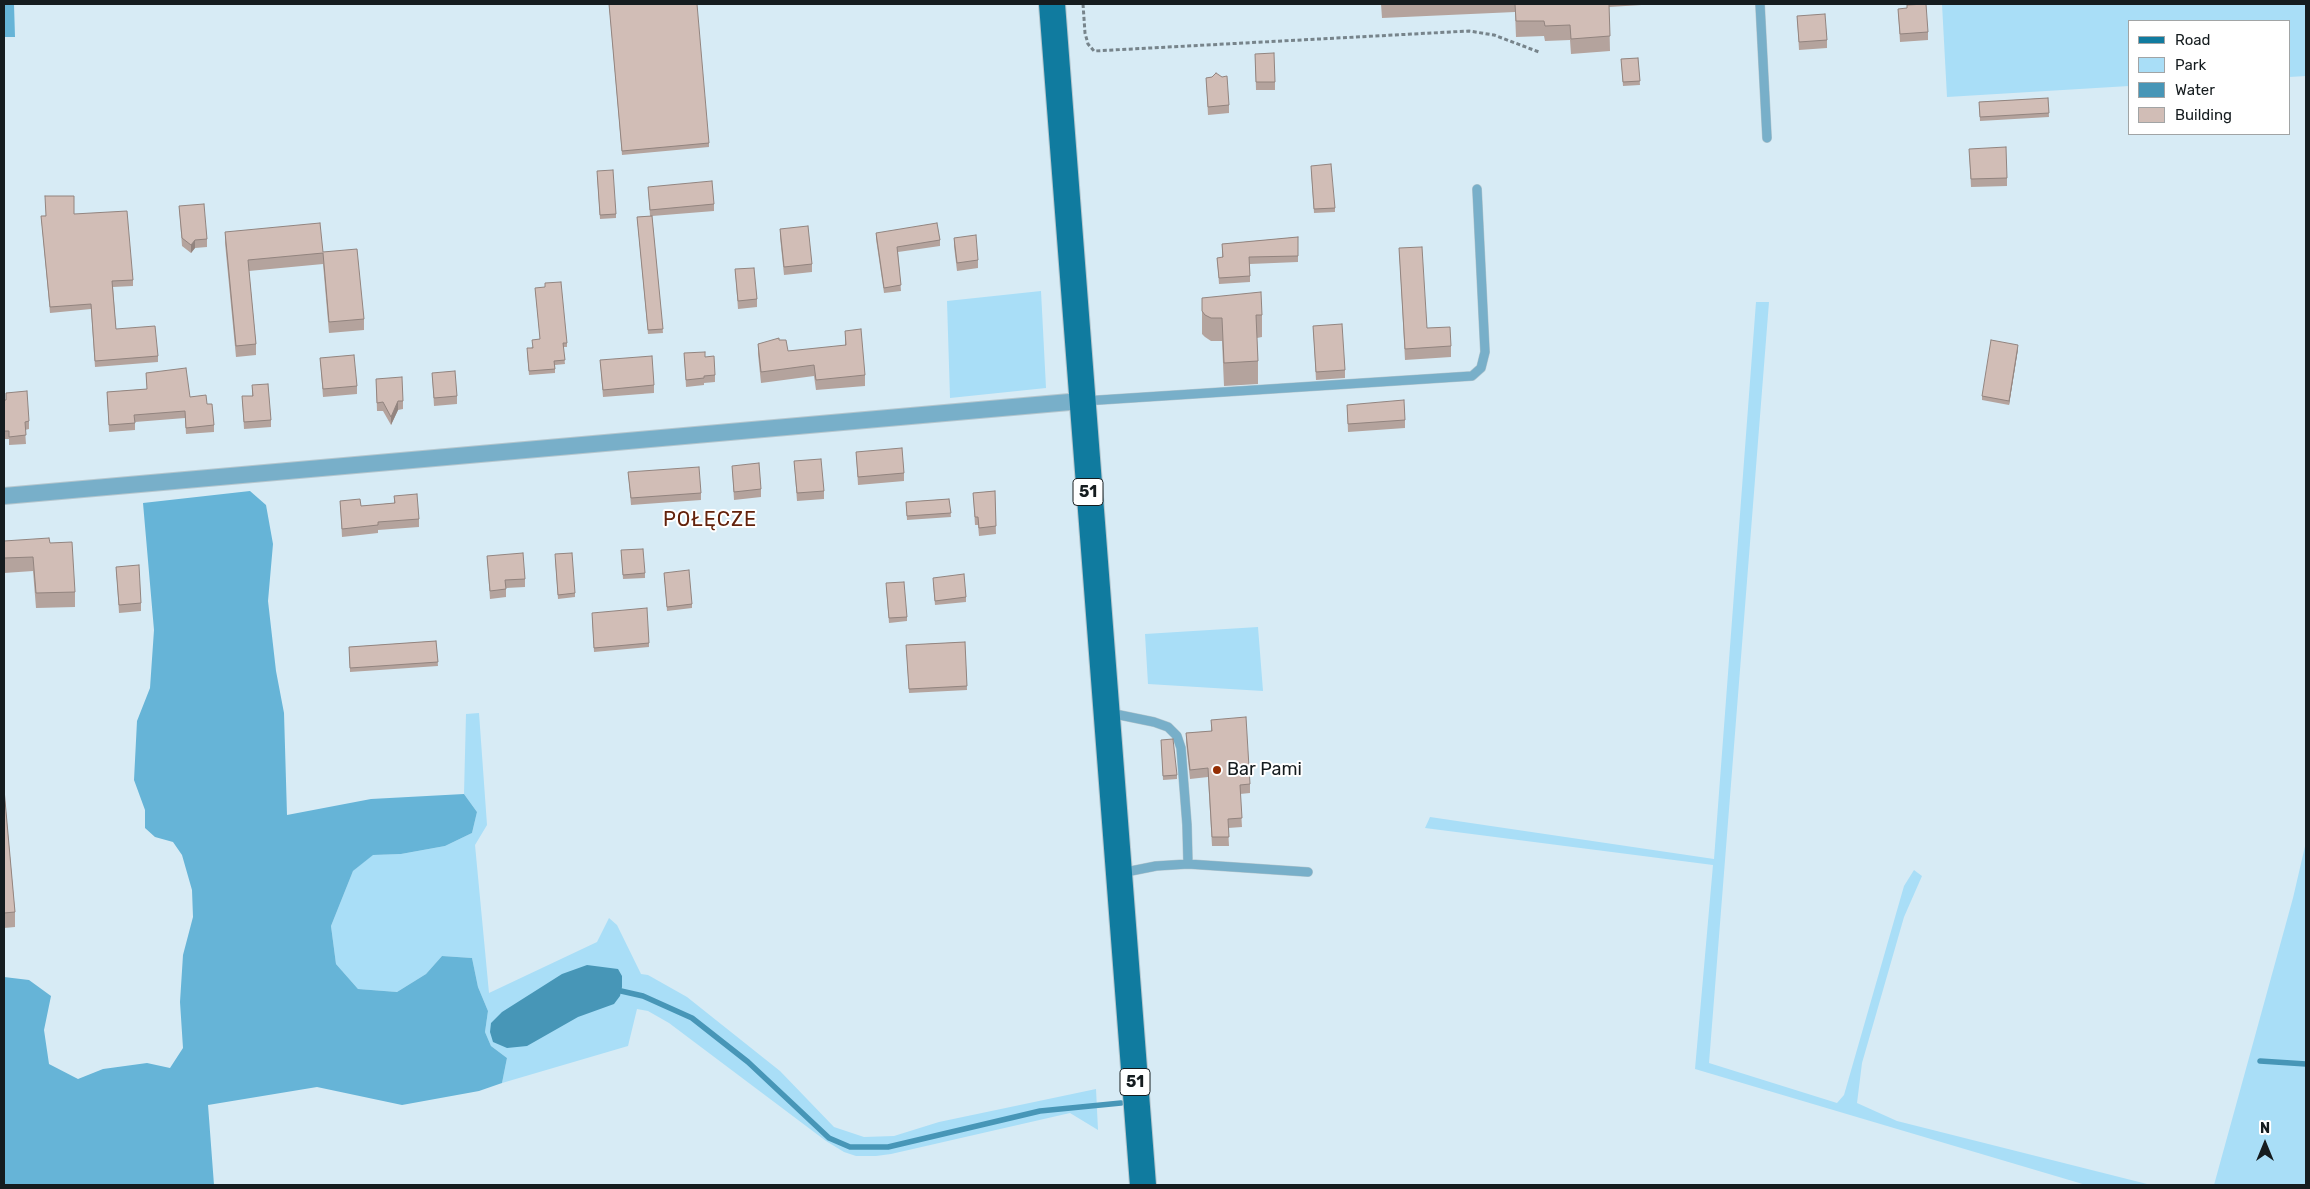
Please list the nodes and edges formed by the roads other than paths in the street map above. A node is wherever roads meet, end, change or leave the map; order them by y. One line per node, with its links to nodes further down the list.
1 (1052, 4): 5 (main road, 51)
2 (1760, 4): 3 (lane)
3 (1767, 138)
4 (1477, 189): 5 (lane)
5 (1081, 402): 6 (street); 7 (main road, 51)
6 (4, 496)
7 (1106, 712): 8 (lane); 10 (main road, 51)
8 (1188, 864): 9 (lane); 10 (lane)
9 (1308, 872)
10 (1118, 874): 11 (main road, 51)
11 (1143, 1185)

